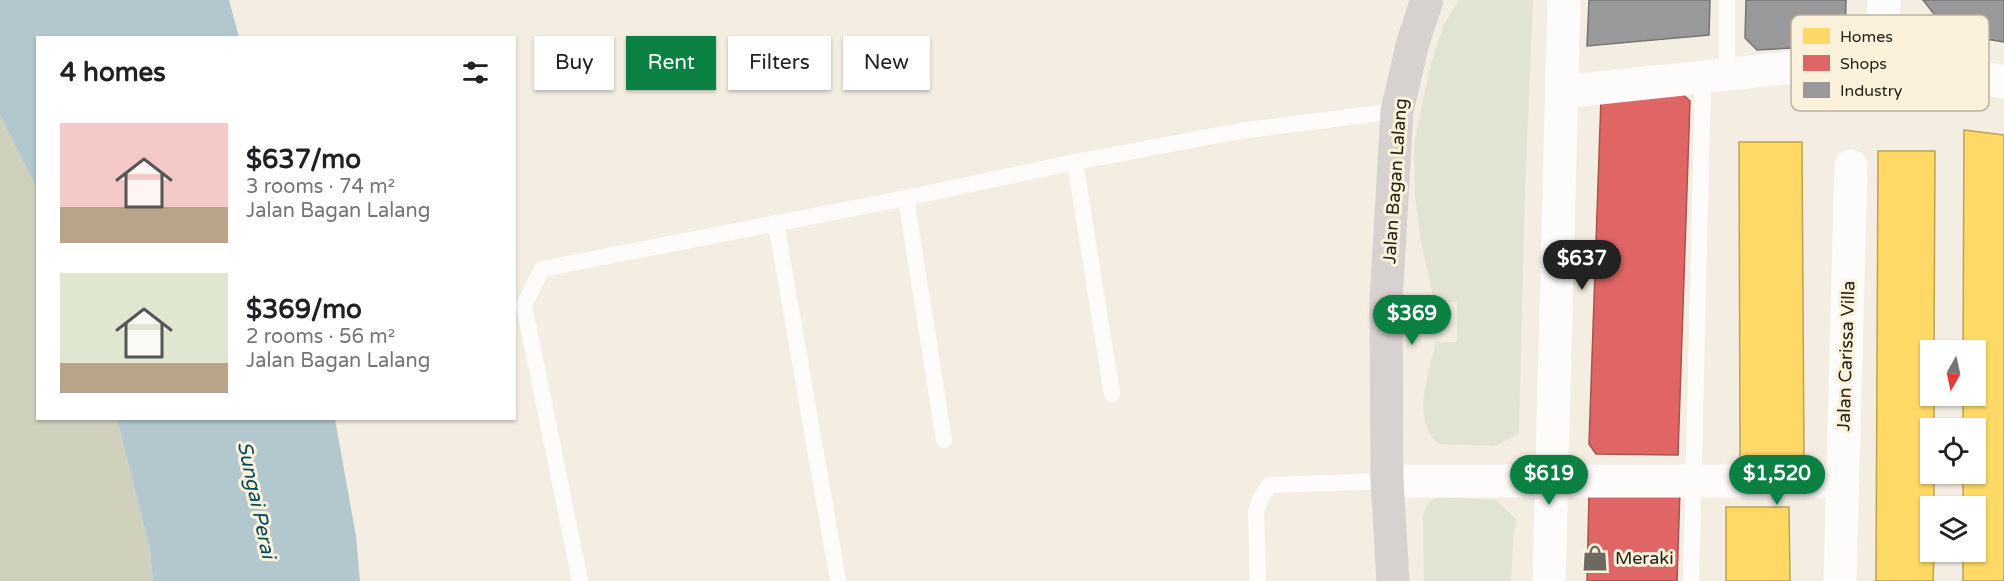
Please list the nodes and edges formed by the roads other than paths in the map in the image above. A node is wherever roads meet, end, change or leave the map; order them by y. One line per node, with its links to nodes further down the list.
1 (1427, 0): 11 (main road, Jalan Bagan Lalang)
2 (1564, 0): 10 (street)
3 (1727, 0): 7 (lane)
4 (1884, 0): 5 (street)
5 (1883, 15)
6 (1791, 68): 7 (street)
7 (1715, 76): 10 (street); 18 (lane)
8 (1989, 79): 9 (street)
9 (2004, 82)
10 (1562, 92): 20 (street)
11 (1397, 111): 12 (lane); 19 (main road, Jalan Bagan Lalang)
12 (1075, 162): 14 (lane); 16 (lane)
13 (1851, 166): 21 (street, Jalan Carissa Villa)
14 (906, 198): 15 (lane); 17 (lane)
15 (776, 223): 22 (lane); 23 (lane)
16 (1112, 394)
17 (944, 440)
18 (1695, 480): 20 (street); 21 (street); 27 (lane)
19 (1387, 481): 20 (street); 24 (lane); 25 (main road, Jalan Bagan Lalang)
20 (1552, 481): 26 (street)
21 (1843, 481): 28 (street, Jalan Carissa Villa)
22 (580, 581)
23 (838, 581)
24 (1258, 581)
25 (1393, 581)
26 (1549, 581)
27 (1691, 581)
28 (1840, 581)

